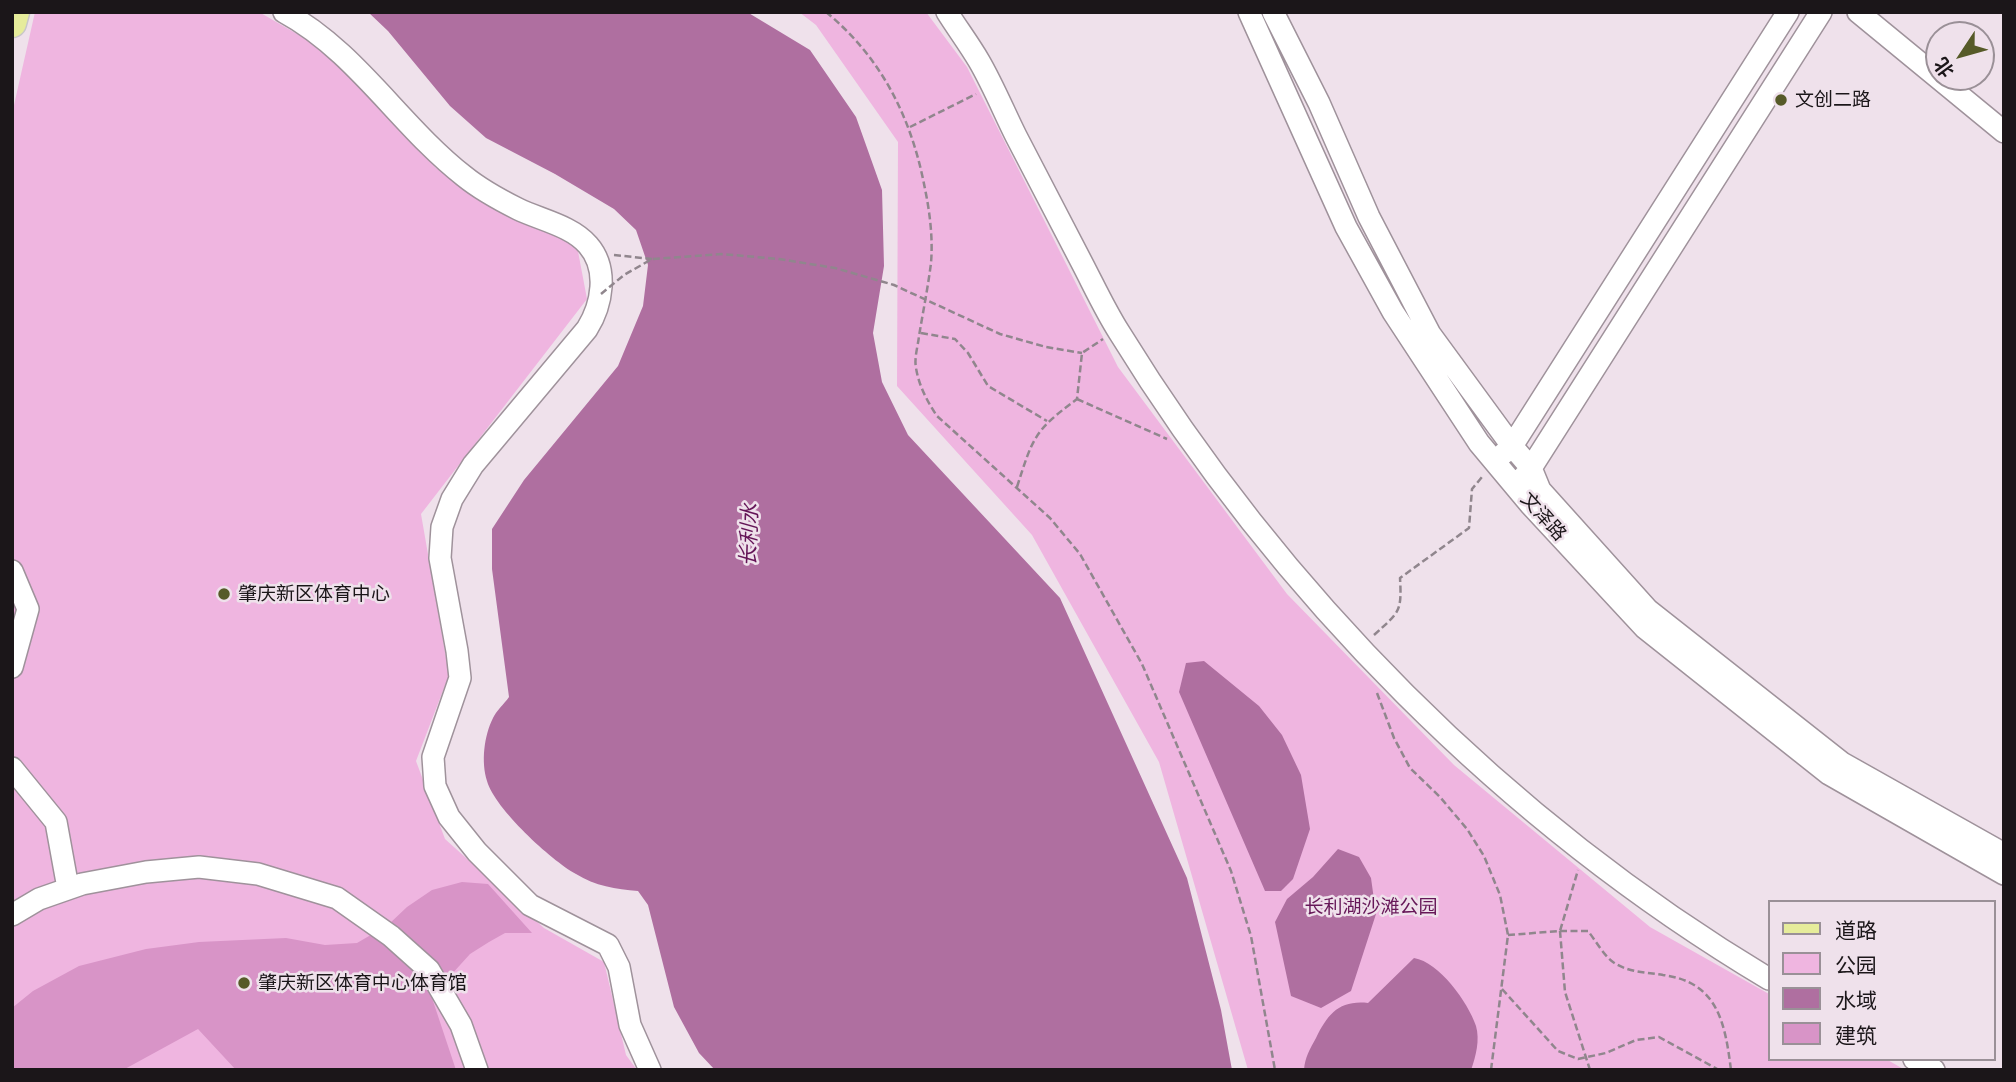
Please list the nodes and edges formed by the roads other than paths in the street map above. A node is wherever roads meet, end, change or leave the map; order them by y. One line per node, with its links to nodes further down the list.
1 (15, 12): 9 (main road)
2 (284, 12): 25 (street)
3 (947, 12): 22 (street)
4 (1250, 12): 12 (street, 文泽路)
5 (1273, 12): 11 (street, 文泽路)
6 (1788, 12): 11 (street)
7 (1821, 12): 13 (street)
8 (1858, 12): 10 (street)
9 (12, 23)
10 (2004, 132)
11 (1512, 446): 12 (street); 13 (street, 文泽路)
12 (1495, 461): 14 (street, 文泽路)
13 (1531, 468): 14 (street); 18 (street, 文泽路)
14 (1515, 486): 19 (street, 文泽路)
15 (12, 571): 16 (street)
16 (12, 667)
17 (12, 768): 20 (street)
18 (2004, 854)
19 (2004, 874)
20 (68, 888): 21 (street); 24 (street)
21 (12, 915)
22 (1768, 978)
23 (1917, 1061): 26 (street)
24 (477, 1070)
25 (650, 1070)
26 (1934, 1070)

